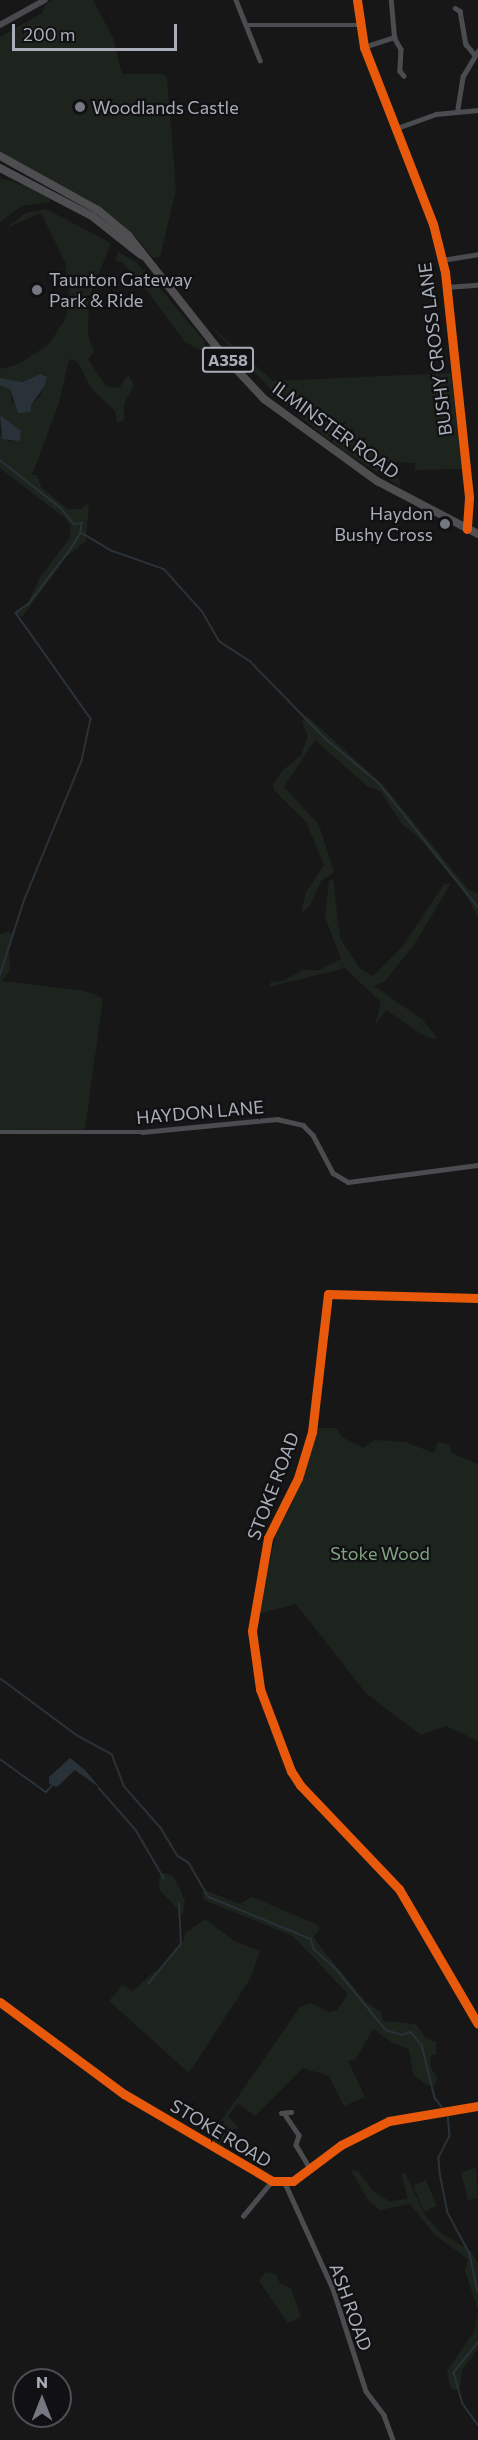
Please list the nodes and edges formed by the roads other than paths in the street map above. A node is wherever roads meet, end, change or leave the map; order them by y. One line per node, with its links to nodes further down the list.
1 (45, 0): 6 (street)
2 (236, 0): 8 (street)
3 (357, 0): 7 (street, BUSHY CROSS LANE)
4 (391, 0): 9 (street)
5 (459, 8): 11 (street)
6 (0, 25)
7 (359, 25): 8 (street); 10 (street, BUSHY CROSS LANE)
8 (249, 26): 12 (street)
9 (394, 37): 10 (street); 13 (street)
10 (364, 47): 18 (street, BUSHY CROSS LANE)
11 (476, 52): 17 (street)
12 (260, 60)
13 (400, 71): 14 (street); 15 (street)
14 (394, 74)
15 (404, 76)
16 (478, 110): 17 (street)
17 (456, 112): 18 (street)
18 (397, 128): 22 (street, BUSHY CROSS LANE)
19 (0, 156): 23 (highway, ILMINSTER ROAD / A358)
20 (0, 168): 23 (highway, ILMINSTER ROAD / A358)
21 (478, 254): 22 (street)
22 (442, 260): 25 (street, BUSHY CROSS LANE)
23 (154, 266): 26 (highway, ILMINSTER ROAD / A358)
24 (478, 285): 25 (street)
25 (446, 287): 26 (street, BUSHY CROSS LANE)
26 (467, 529): 27 (highway, ILMINSTER ROAD / A358)
27 (478, 534)
28 (0, 1132): 29 (street, HAYDON LANE)
29 (478, 1165)
30 (478, 1298): 32 (street, STOKE ROAD)
31 (0, 2002): 36 (street, STOKE ROAD)
32 (478, 2024)
33 (478, 2106): 35 (street, STOKE ROAD)
34 (291, 2112): 35 (street)
35 (310, 2170): 37 (street, STOKE ROAD)
36 (272, 2181): 37 (street, STOKE ROAD); 38 (street)
37 (285, 2182): 39 (street, ASH ROAD)
38 (243, 2216)
39 (393, 2440)

